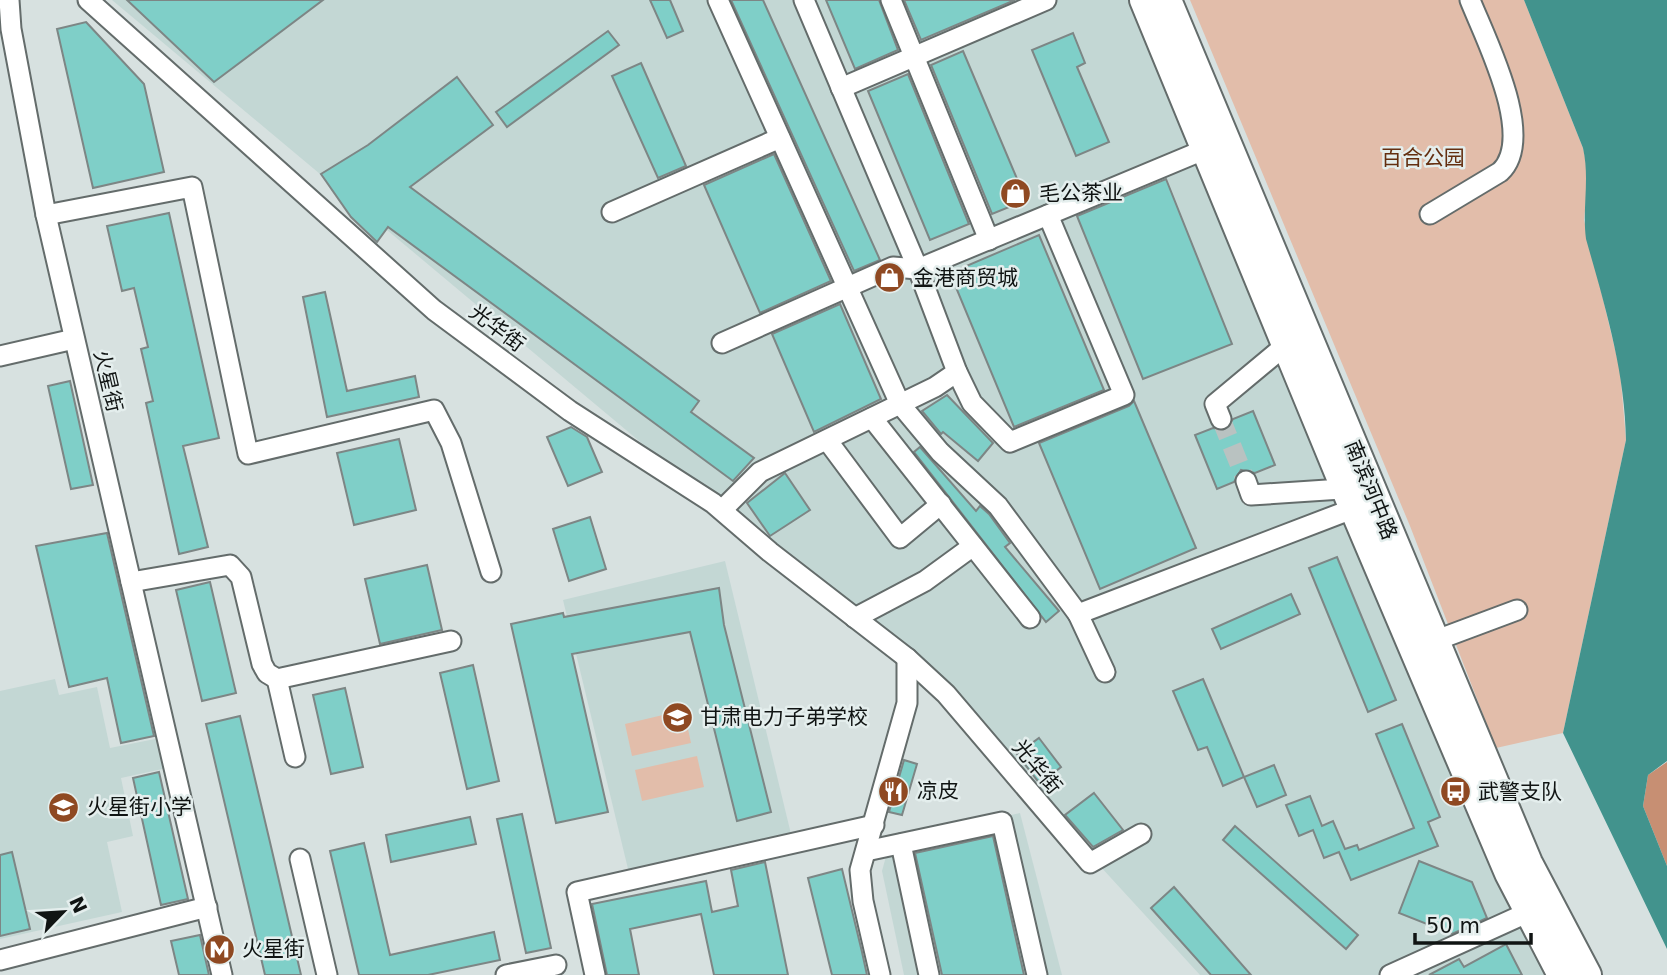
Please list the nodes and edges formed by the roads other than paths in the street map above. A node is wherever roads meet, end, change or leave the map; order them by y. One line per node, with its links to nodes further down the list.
1 (9, 0): 16 (street, 火星街)
2 (88, 0): 33 (street, 光华街)
3 (718, 0): 12 (street)
4 (804, 0): 11 (street)
5 (891, 0): 10 (street)
6 (1046, 0): 10 (street)
7 (1144, 0): 13 (highway, 南滨河中路)
8 (1167, 0): 31 (highway, 南滨河中路)
9 (1471, 0): 15 (street)
10 (914, 57): 11 (street); 18 (street)
11 (841, 88): 19 (street)
12 (780, 138): 14 (street); 20 (street)
13 (1206, 149): 17 (street); 23 (highway, 南滨河中路)
14 (612, 212)
15 (1430, 214)
16 (46, 215): 21 (street, 火星街); 35 (street)
17 (1048, 215): 18 (street); 25 (street)
18 (989, 240): 19 (street)
19 (918, 269): 20 (street); 25 (street)
20 (848, 287): 22 (street); 26 (street)
21 (74, 339): 24 (street); 36 (street, 火星街)
22 (722, 343)
23 (1287, 344): 28 (street); 31 (highway, 南滨河中路)
24 (0, 356)
25 (957, 372): 26 (street)
26 (900, 404): 27 (street); 38 (street)
27 (872, 418): 29 (street); 32 (street)
28 (1221, 419)
29 (827, 440): 32 (street); 33 (street)
30 (1246, 481): 31 (street)
31 (1357, 495): 38 (street); 42 (highway, 南滨河中路); 53 (highway, 南滨河中路)
32 (941, 504): 34 (street)
33 (722, 510): 39 (street, 光华街)
34 (973, 546): 39 (street); 40 (street)
35 (491, 572)
36 (131, 582): 45 (street); 52 (street, 火星街)
37 (1517, 610): 42 (street)
38 (1078, 614): 44 (street)
39 (855, 618): 43 (street, 光华街)
40 (1030, 618)
41 (451, 641): 45 (street)
42 (1434, 641): 65 (highway, 南滨河中路)
43 (907, 658): 47 (street); 48 (street, 光华街)
44 (1105, 672)
45 (277, 679): 46 (street)
46 (295, 757)
47 (874, 825): 50 (street); 59 (street)
48 (1141, 834)
49 (901, 844): 50 (street); 61 (street); 62 (street)
50 (866, 851): 60 (street)
51 (300, 859): 57 (street)
52 (207, 907): 54 (street); 56 (street, 火星街)
53 (1529, 912): 63 (street); 64 (highway, 南滨河中路)
54 (0, 960)
55 (556, 965): 58 (street)
56 (222, 975)
57 (327, 975)
58 (506, 975)
59 (595, 975)
60 (880, 975)
61 (929, 975)
62 (1037, 975)
63 (1390, 975)
64 (1562, 975)
65 (1587, 975)

